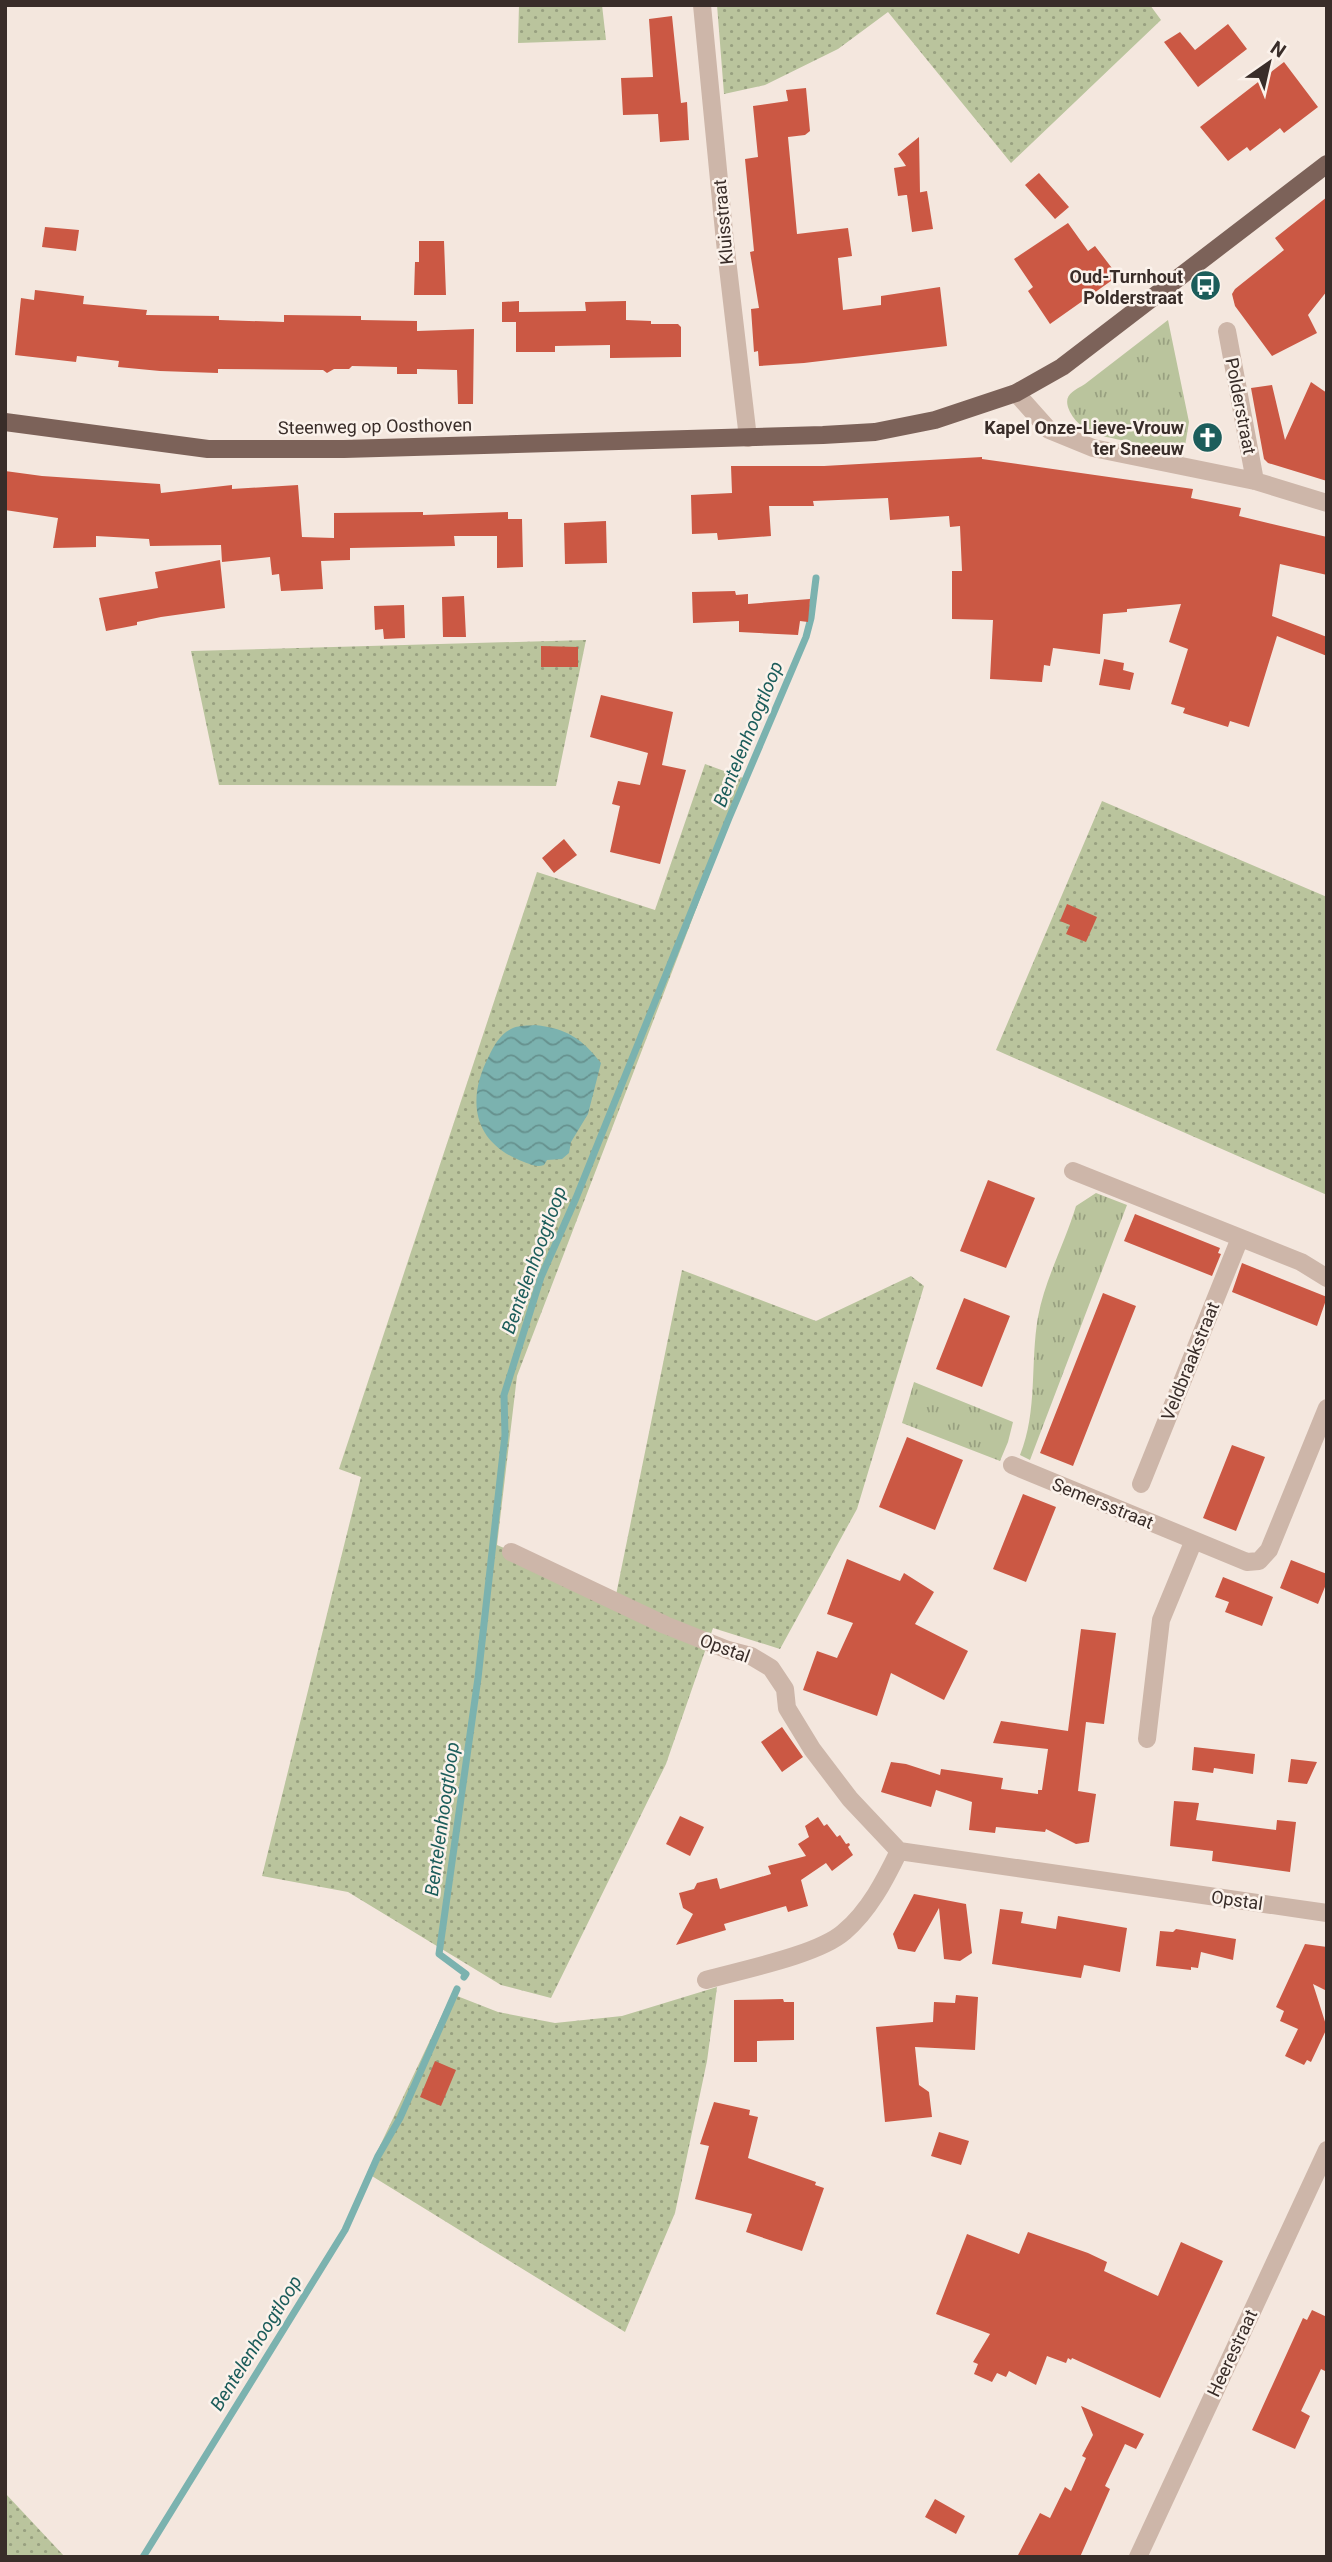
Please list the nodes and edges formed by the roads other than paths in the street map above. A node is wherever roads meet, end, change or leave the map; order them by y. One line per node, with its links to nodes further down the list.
1 (702, 5): 6 (street, Kluisstraat)
2 (1327, 164): 4 (main road, Steenweg op Oosthoven)
3 (1227, 331): 7 (street, Polderstraat)
4 (1016, 393): 6 (main road, Steenweg op Oosthoven); 7 (street, Polderstraat)
5 (5, 422): 6 (main road, Steenweg op Oosthoven)
6 (748, 438)
7 (1255, 481): 8 (street, Polderstraat)
8 (1327, 503)
9 (1073, 1171): 10 (street)
10 (1240, 1238): 11 (street); 14 (street, Veldbraakstraat)
11 (1327, 1278)
12 (1327, 1408): 15 (street, Semersstraat)
13 (1012, 1465): 15 (street, Semersstraat)
14 (1141, 1484)
15 (1194, 1540): 17 (street)
16 (511, 1552): 18 (street, Opstal)
17 (1147, 1739)
18 (899, 1851): 19 (street, Opstal); 20 (street)
19 (1327, 1913)
20 (706, 1980)
21 (1327, 2150): 22 (street, Heerestraat)
22 (1138, 2557)

